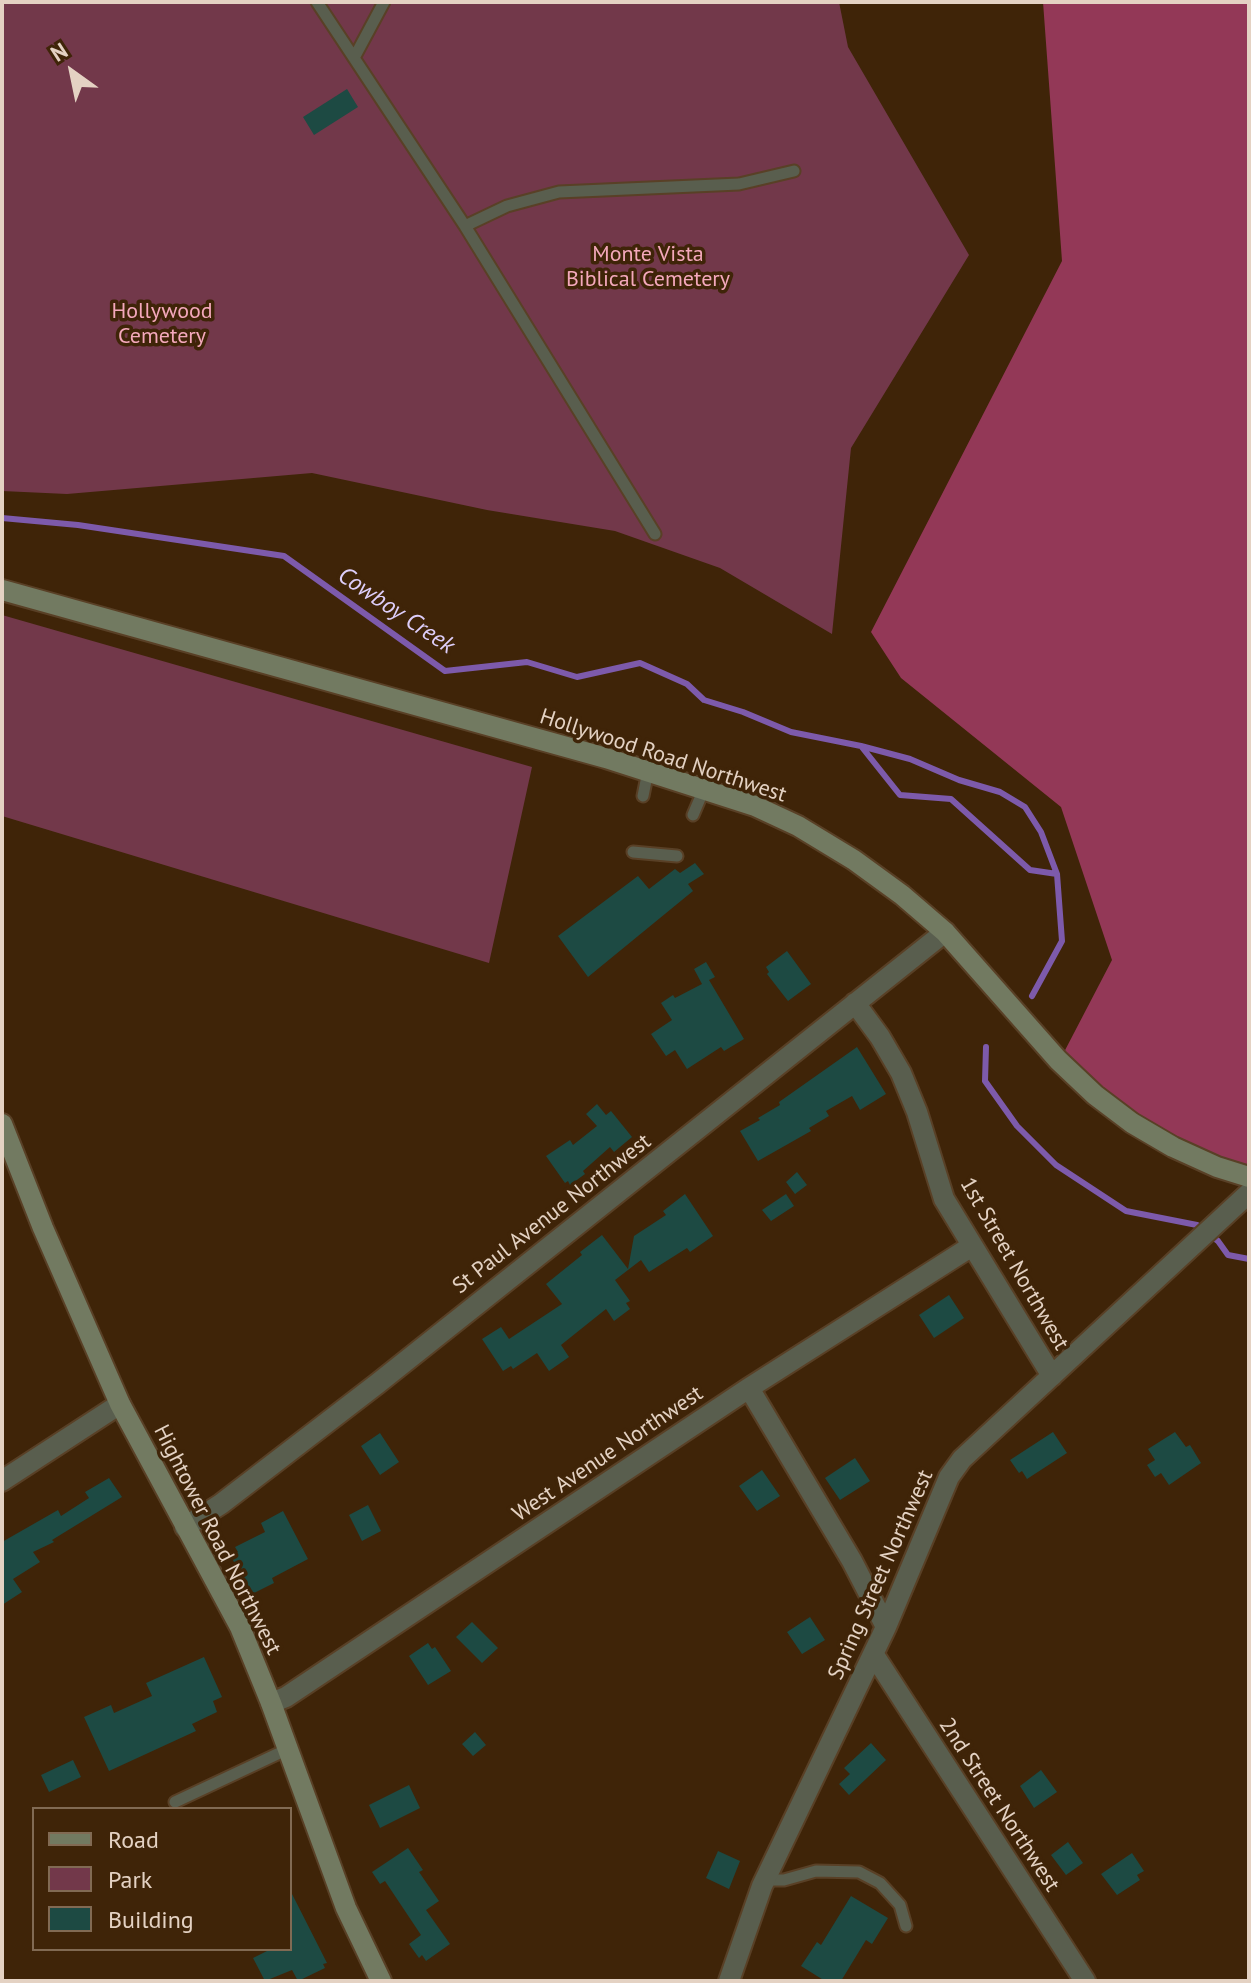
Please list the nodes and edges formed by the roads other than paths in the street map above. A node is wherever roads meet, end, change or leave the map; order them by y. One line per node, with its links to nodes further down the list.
1 (317, 2): 3 (lane)
2 (384, 2): 3 (lane)
3 (354, 58): 5 (lane)
4 (794, 171): 5 (lane)
5 (465, 226): 6 (lane)
6 (655, 534)
7 (2, 590): 8 (street, Hollywood Road Northwest)
8 (648, 771): 9 (street, Hollywood Road Northwest); 10 (lane)
9 (704, 789): 11 (lane); 14 (street, Hollywood Road Northwest)
10 (643, 796)
11 (693, 815)
12 (633, 852): 13 (lane)
13 (677, 856)
14 (945, 932): 15 (street, St Paul Avenue Northwest); 17 (street, Hollywood Road Northwest)
15 (855, 1003): 19 (street, 1st Street Northwest); 24 (street, St Paul Avenue Northwest)
16 (2, 1124): 22 (street, Hightower Road Northwest)
17 (1249, 1177)
18 (1249, 1193): 20 (street, Spring Street Northwest)
19 (972, 1246): 20 (street, 1st Street Northwest); 21 (street, West Avenue Northwest)
20 (1052, 1376): 25 (street, Spring Street Northwest)
21 (749, 1388): 25 (street); 27 (street, West Avenue Northwest)
22 (120, 1404): 23 (street); 24 (street, Hightower Road Northwest)
23 (2, 1481)
24 (185, 1527): 27 (street, Hightower Road Northwest)
25 (886, 1627): 26 (street, Spring Street Northwest)
26 (874, 1655): 30 (street, Spring Street Northwest); 34 (street, 2nd Street Northwest)
27 (271, 1703): 28 (street, Hightower Road Northwest)
28 (288, 1749): 29 (lane); 32 (street, Hightower Road Northwest)
29 (175, 1802)
30 (765, 1880): 31 (lane); 33 (street, Spring Street Northwest)
31 (906, 1926)
32 (381, 1981)
33 (729, 1981)
34 (1085, 1981)

